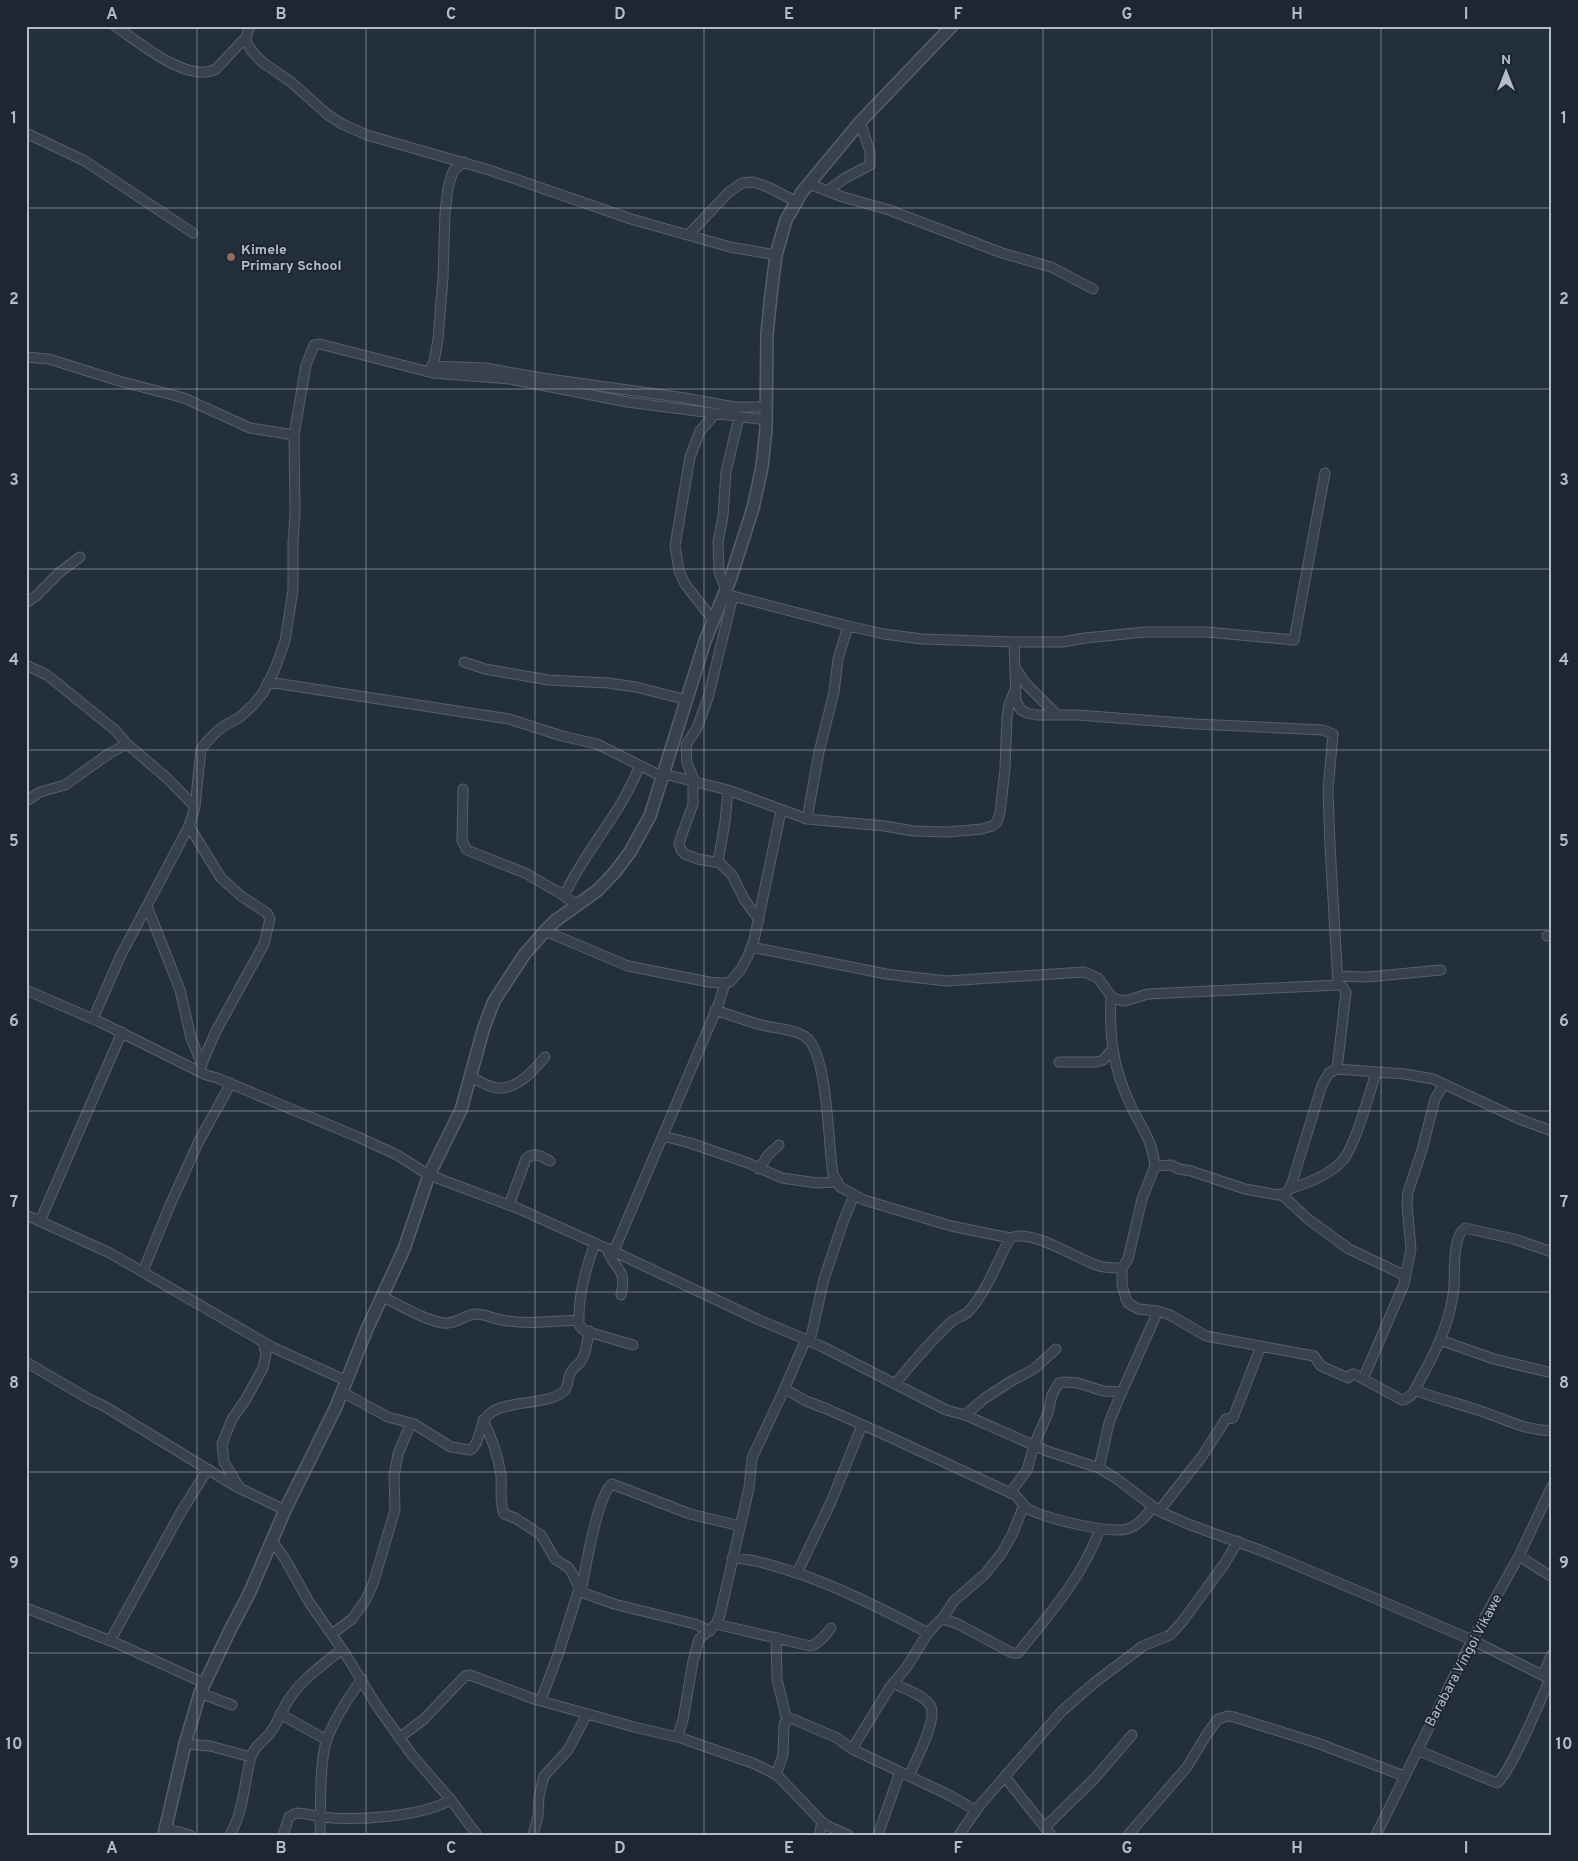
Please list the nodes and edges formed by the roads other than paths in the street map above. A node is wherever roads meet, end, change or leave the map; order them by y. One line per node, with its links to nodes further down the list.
1 (116, 26): 4 (street)
2 (250, 26): 4 (street)
3 (952, 26): 5 (street)
4 (246, 37): 7 (street)
5 (860, 122): 8 (street); 9 (street)
6 (26, 133): 11 (street)
7 (464, 162): 12 (street); 16 (street)
8 (809, 184): 9 (street); 10 (street)
9 (827, 191): 14 (street)
10 (795, 201): 12 (street); 13 (street)
11 (193, 233)
12 (688, 235): 13 (street)
13 (776, 255): 17 (street)
14 (1094, 289)
15 (26, 357): 21 (street)
16 (430, 369): 17 (street); 18 (street); 21 (street)
17 (766, 407): 20 (street)
18 (715, 414): 19 (street); 26 (street)
19 (738, 417): 20 (street); 24 (street)
20 (766, 420): 24 (street)
21 (294, 435): 32 (street)
22 (1325, 473): 28 (street)
23 (80, 557): 25 (street)
24 (728, 594): 26 (street); 27 (street); 39 (street)
25 (26, 604)
26 (713, 620): 34 (street)
27 (848, 626): 28 (street); 45 (street)
28 (1014, 642): 31 (street)
29 (464, 662): 34 (street)
30 (26, 665): 36 (street)
31 (1014, 666): 33 (street); 35 (street)
32 (268, 682): 37 (street); 43 (street)
33 (1016, 690): 35 (street); 45 (street)
34 (687, 700): 38 (street)
35 (1057, 715): 55 (street)
36 (127, 744): 42 (street); 43 (street)
37 (639, 767): 38 (street); 48 (street)
38 (663, 776): 39 (street); 49 (street)
39 (694, 782): 41 (street); 47 (street)
40 (463, 789): 48 (street)
41 (728, 790): 44 (street); 47 (street)
42 (26, 801)
43 (195, 807): 46 (street)
44 (781, 811): 45 (street); 51 (street)
45 (807, 820)
46 (189, 826): 50 (street); 65 (street)
47 (718, 862): 51 (street)
48 (564, 896): 49 (street)
49 (577, 905): 52 (street)
50 (147, 906): 60 (street); 65 (street)
51 (759, 920): 53 (street)
52 (545, 931): 56 (street); 69 (street)
53 (751, 947): 56 (street); 58 (street)
54 (1441, 970): 55 (street)
55 (1338, 980): 58 (street); 66 (street)
56 (725, 983): 59 (street)
57 (26, 990): 60 (street)
58 (1111, 996): 62 (street)
59 (715, 1010): 73 (street); 79 (street)
60 (93, 1019): 61 (street)
61 (122, 1032): 68 (street); 84 (street)
62 (1112, 1050): 64 (street); 76 (street)
63 (545, 1056): 69 (street)
64 (1059, 1062)
65 (202, 1063): 68 (street)
66 (1337, 1069): 67 (street); 80 (street)
67 (1376, 1073): 71 (street); 80 (street)
68 (206, 1075): 70 (street)
69 (471, 1077): 78 (street)
70 (231, 1083): 78 (street); 90 (street)
71 (1444, 1084): 72 (street); 91 (street)
72 (1552, 1131)
73 (663, 1136): 77 (street); 87 (street)
74 (780, 1145): 77 (street)
75 (550, 1161): 82 (street)
76 (1155, 1166): 80 (street); 89 (street)
77 (759, 1169): 79 (street)
78 (429, 1174): 82 (street); 93 (street)
79 (838, 1182): 81 (street)
80 (1286, 1192): 91 (street)
81 (854, 1195): 85 (street); 97 (street)
82 (509, 1205): 86 (street)
83 (26, 1215): 84 (street)
84 (40, 1221): 90 (street)
85 (1010, 1238): 89 (street); 106 (street)
86 (594, 1243): 87 (street); 95 (street)
87 (610, 1250): 92 (street); 97 (street)
88 (1552, 1252): 98 (street)
89 (1122, 1268): 94 (street)
90 (143, 1271): 99 (street)
91 (1406, 1276): 105 (street)
92 (620, 1295)
93 (383, 1297): 95 (street); 107 (street)
94 (1158, 1311): 101 (street); 110 (street)
95 (579, 1320): 96 (street)
96 (589, 1331): 100 (street); 112 (street)
97 (808, 1340): 106 (street); 108 (street)
98 (1440, 1340): 104 (street); 109 (street)
99 (263, 1342): 107 (street); 120 (street)
100 (633, 1345)
101 (1261, 1346): 105 (street); 123 (street)
102 (1056, 1348): 111 (street)
103 (26, 1362): 118 (street)
104 (1552, 1373)
105 (1363, 1379): 109 (street)
106 (896, 1383): 111 (street)
107 (344, 1387): 113 (street); 124 (street)
108 (785, 1389): 114 (street); 125 (street)
109 (1415, 1390): 115 (street)
110 (1122, 1392): 116 (street); 117 (street)
111 (964, 1416): 116 (street)
112 (484, 1420): 113 (street); 133 (street)
113 (411, 1423): 139 (street)
114 (862, 1424): 121 (street); 131 (street)
115 (1552, 1431)
116 (1034, 1445): 117 (street); 121 (street)
117 (1099, 1468): 123 (street)
118 (208, 1469): 120 (street); 142 (street)
119 (1552, 1486): 129 (street, Barabara Vingoi Vikawe)
120 (240, 1489): 124 (street)
121 (1010, 1493): 122 (street)
122 (1024, 1506): 126 (street); 135 (street)
123 (1156, 1509): 126 (street); 128 (street)
124 (285, 1510): 127 (street)
125 (740, 1526): 130 (street); 133 (street)
126 (1100, 1529): 135 (street)
127 (272, 1541): 139 (street); 148 (street)
128 (1238, 1541): 141 (street); 165 (street)
129 (1519, 1556): 132 (street); 141 (street, Barabara Vingoi Vikawe)
130 (732, 1558): 131 (street); 136 (street)
131 (797, 1573): 138 (street)
132 (1552, 1577)
133 (580, 1591): 136 (street); 149 (street)
134 (26, 1608): 142 (street)
135 (942, 1619): 138 (street)
136 (713, 1628): 140 (street); 155 (street)
137 (831, 1628): 140 (street)
138 (928, 1633): 147 (street)
139 (332, 1634): 143 (street)
140 (776, 1637): 153 (street)
141 (1472, 1640): 145 (street); 160 (street, Barabara Vingoi Vikawe)
142 (110, 1641): 148 (street)
143 (342, 1649): 146 (street); 151 (street)
144 (1552, 1654): 145 (street)
145 (1548, 1678): 160 (street)
146 (362, 1680): 156 (street); 157 (street)
147 (893, 1684): 159 (street); 162 (street)
148 (202, 1688): 150 (street); 158 (street)
149 (541, 1700): 152 (street); 156 (street)
150 (232, 1705)
151 (280, 1714): 157 (street); 161 (street)
152 (587, 1714): 155 (street); 177 (street)
153 (787, 1721): 159 (street); 163 (street)
154 (1132, 1735): 171 (street)
155 (677, 1737): 163 (street)
156 (399, 1738): 166 (street)
157 (326, 1740): 168 (street)
158 (185, 1744): 161 (street); 170 (street)
159 (852, 1748): 162 (street)
160 (1417, 1750): 164 (street, Barabara Vingoi Vikawe)
161 (251, 1757): 173 (street)
162 (905, 1774): 167 (street); 180 (street)
163 (776, 1775): 169 (street)
164 (1404, 1776): 182 (street); 183 (street, Barabara Vingoi Vikawe)
165 (1005, 1777): 167 (street); 171 (street)
166 (451, 1800): 168 (street); 176 (street)
167 (975, 1810): 181 (street)
168 (321, 1817): 174 (street); 175 (street)
169 (822, 1822): 178 (street); 179 (street)
170 (164, 1830): 172 (street)
171 (1047, 1832)
172 (190, 1835)
173 (230, 1835)
174 (283, 1835)
175 (320, 1835)
176 (477, 1835)
177 (533, 1835)
178 (818, 1835)
179 (848, 1835)
180 (878, 1835)
181 (959, 1835)
182 (1128, 1835)
183 (1376, 1835)

